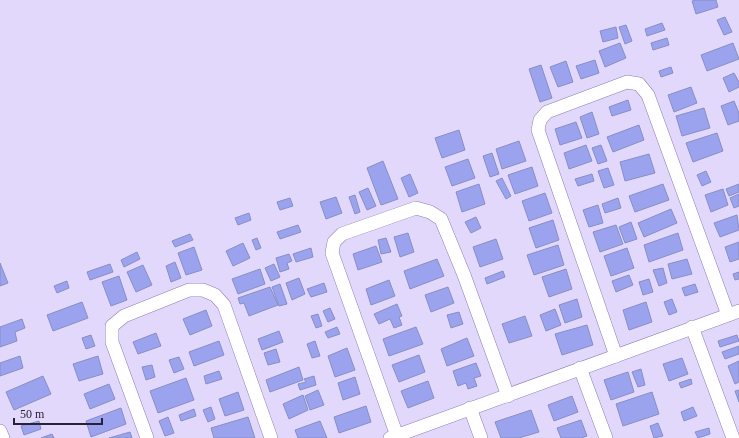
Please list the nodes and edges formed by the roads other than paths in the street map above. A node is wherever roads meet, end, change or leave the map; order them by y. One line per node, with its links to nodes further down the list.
1 (733, 313): 2 (street); 3 (street)
2 (692, 327): 3 (street); 14 (street)
3 (616, 356): 4 (street)
4 (580, 368): 5 (street); 13 (street)
5 (508, 396): 6 (street); 8 (street)
6 (470, 408): 8 (street); 12 (street)
7 (0, 431): 9 (street)
8 (393, 437)
9 (3, 438)
10 (147, 438): 11 (street)
11 (271, 438)
12 (481, 438)
13 (606, 438)
14 (733, 438)

